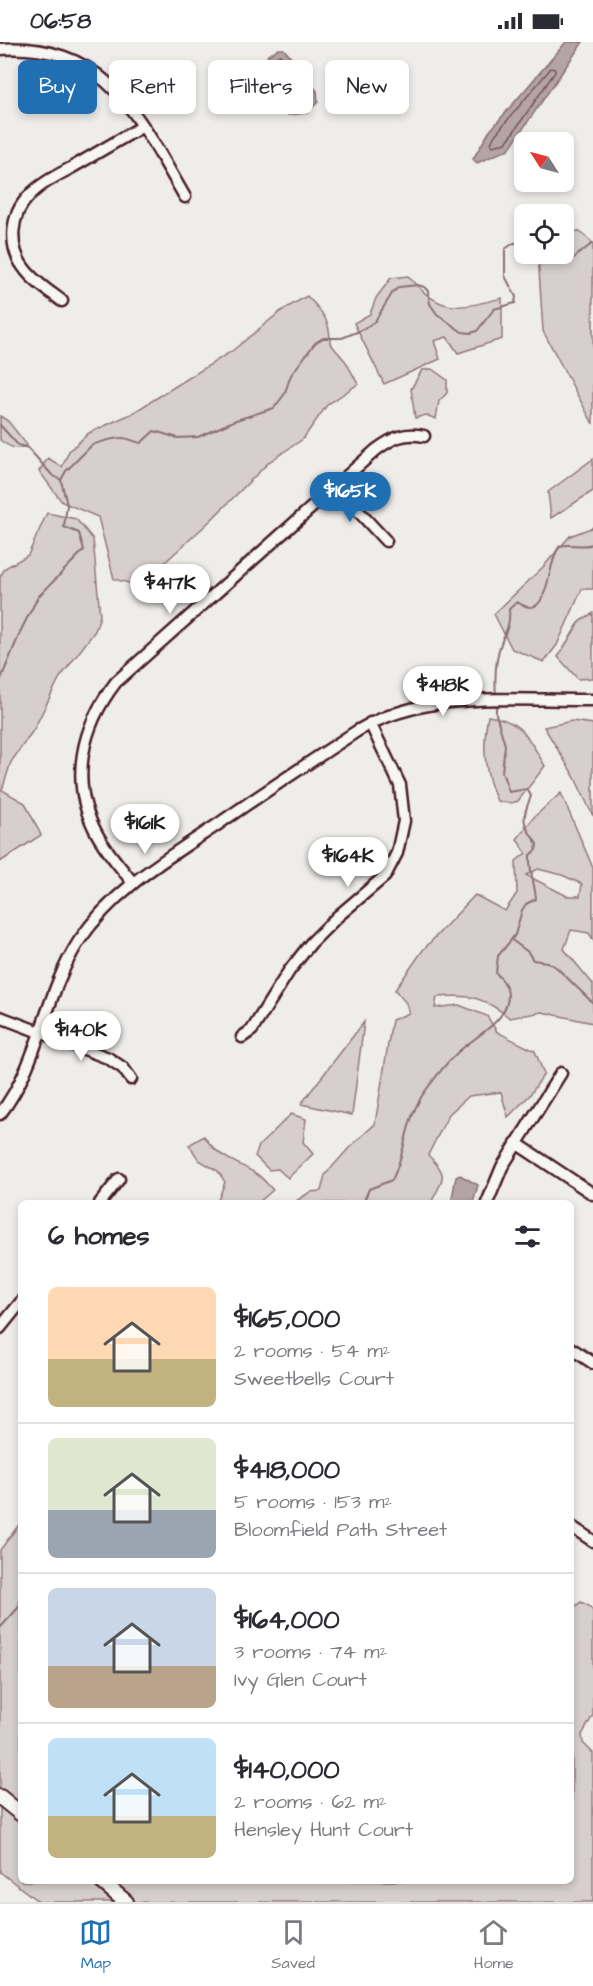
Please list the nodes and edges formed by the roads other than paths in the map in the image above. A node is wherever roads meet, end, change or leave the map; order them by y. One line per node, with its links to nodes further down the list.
1 (36, 45): 2 (street); 3 (street)
2 (0, 49)
3 (143, 126): 4 (street); 5 (street)
4 (185, 197)
5 (62, 301)
6 (424, 436): 7 (street)
7 (335, 486): 8 (street); 11 (street)
8 (386, 541)
9 (593, 700): 10 (street)
10 (370, 723): 11 (street); 14 (street)
11 (132, 882): 13 (street)
12 (0, 1017): 13 (street)
13 (41, 1033): 16 (street); 17 (street)
14 (242, 1037)
15 (561, 1073): 18 (street)
16 (131, 1079)
17 (0, 1114)
18 (516, 1143): 20 (street); 22 (street)
19 (119, 1179): 21 (street)
20 (593, 1194)
21 (102, 1200)
22 (488, 1200)
23 (18, 1306): 24 (street)
24 (0, 1328)
25 (574, 1350): 26 (street)
26 (593, 1364)
27 (574, 1528): 28 (street)
28 (593, 1541)
29 (0, 1797): 30 (main road)
30 (18, 1812)
31 (104, 1884): 32 (main road)
32 (126, 1902)

